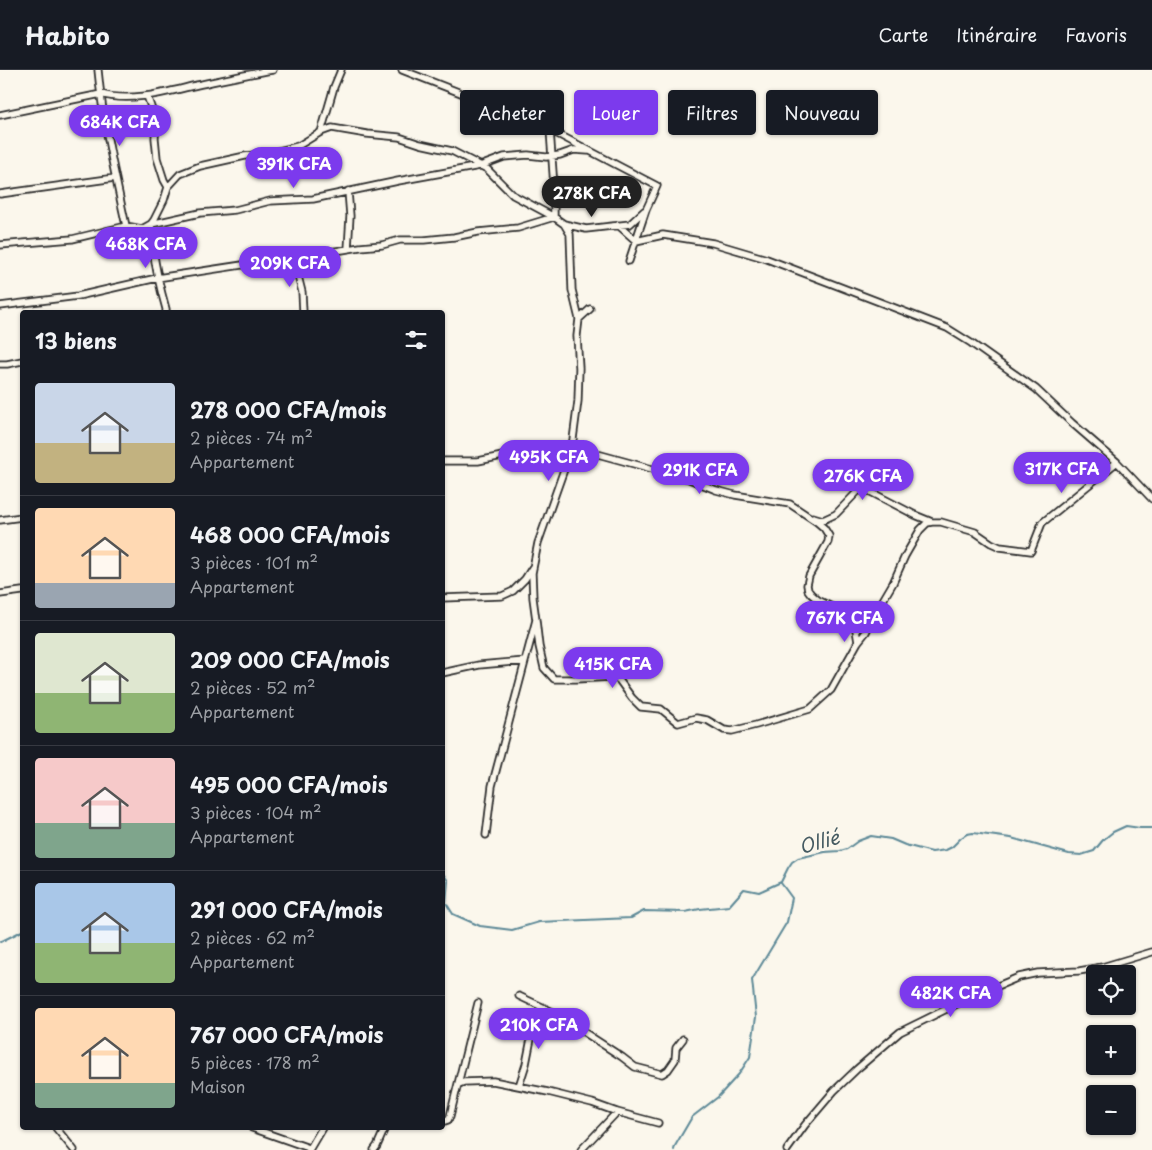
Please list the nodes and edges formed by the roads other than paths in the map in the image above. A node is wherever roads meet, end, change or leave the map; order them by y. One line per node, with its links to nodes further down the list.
1 (98, 70): 6 (street)
2 (273, 70): 7 (street)
3 (341, 70): 9 (street)
4 (402, 70): 5 (street)
5 (460, 93)
6 (101, 94): 7 (street); 8 (street); 15 (street)
7 (147, 96): 16 (street)
8 (0, 115)
9 (321, 132): 14 (street); 16 (street)
10 (550, 135): 13 (street)
11 (559, 135): 12 (street)
12 (588, 151): 13 (street); 19 (street)
13 (552, 156): 14 (street); 20 (street)
14 (480, 166): 17 (street); 20 (street)
15 (115, 178): 18 (street); 24 (street)
16 (168, 187): 21 (street)
17 (348, 191): 21 (street); 27 (street)
18 (0, 194)
19 (646, 210): 23 (street); 25 (street)
20 (554, 217): 22 (street); 27 (street)
21 (151, 224): 24 (street); 30 (street)
22 (564, 224): 23 (street); 35 (street)
23 (618, 225): 25 (street)
24 (126, 226): 26 (street)
25 (636, 241): 29 (street); 40 (street)
26 (0, 245)
27 (348, 249): 28 (street)
28 (294, 260): 30 (street); 34 (street)
29 (628, 261)
30 (157, 278): 31 (street); 33 (street)
31 (0, 306)
32 (590, 309): 35 (street)
33 (166, 310)
34 (303, 310)
35 (579, 319): 38 (street)
36 (20, 361): 37 (street)
37 (0, 364)
38 (572, 447): 39 (street); 42 (street); 46 (street)
39 (445, 461)
40 (1117, 462): 41 (street); 45 (street)
41 (1152, 499)
42 (806, 515): 45 (street); 51 (street)
43 (20, 517): 44 (street)
44 (0, 520)
45 (932, 522): 51 (street)
46 (534, 564): 49 (street); 50 (street)
47 (20, 591): 48 (street)
48 (0, 594)
49 (445, 598)
50 (536, 620): 51 (street); 52 (street)
51 (858, 642)
52 (525, 661): 53 (street); 54 (street)
53 (445, 672)
54 (486, 835)
55 (1152, 952): 73 (street)
56 (519, 996): 58 (street)
57 (478, 1003): 60 (street)
58 (542, 1007): 59 (street); 61 (street)
59 (683, 1039)
60 (459, 1084): 61 (street); 63 (street)
61 (519, 1086): 62 (street)
62 (618, 1112): 64 (street); 72 (street)
63 (445, 1121)
64 (658, 1124)
65 (58, 1130): 70 (street)
66 (260, 1130): 69 (street)
67 (321, 1130): 69 (street)
68 (384, 1130): 71 (street)
69 (309, 1149)
70 (74, 1150)
71 (374, 1150)
72 (581, 1150)
73 (787, 1150)

